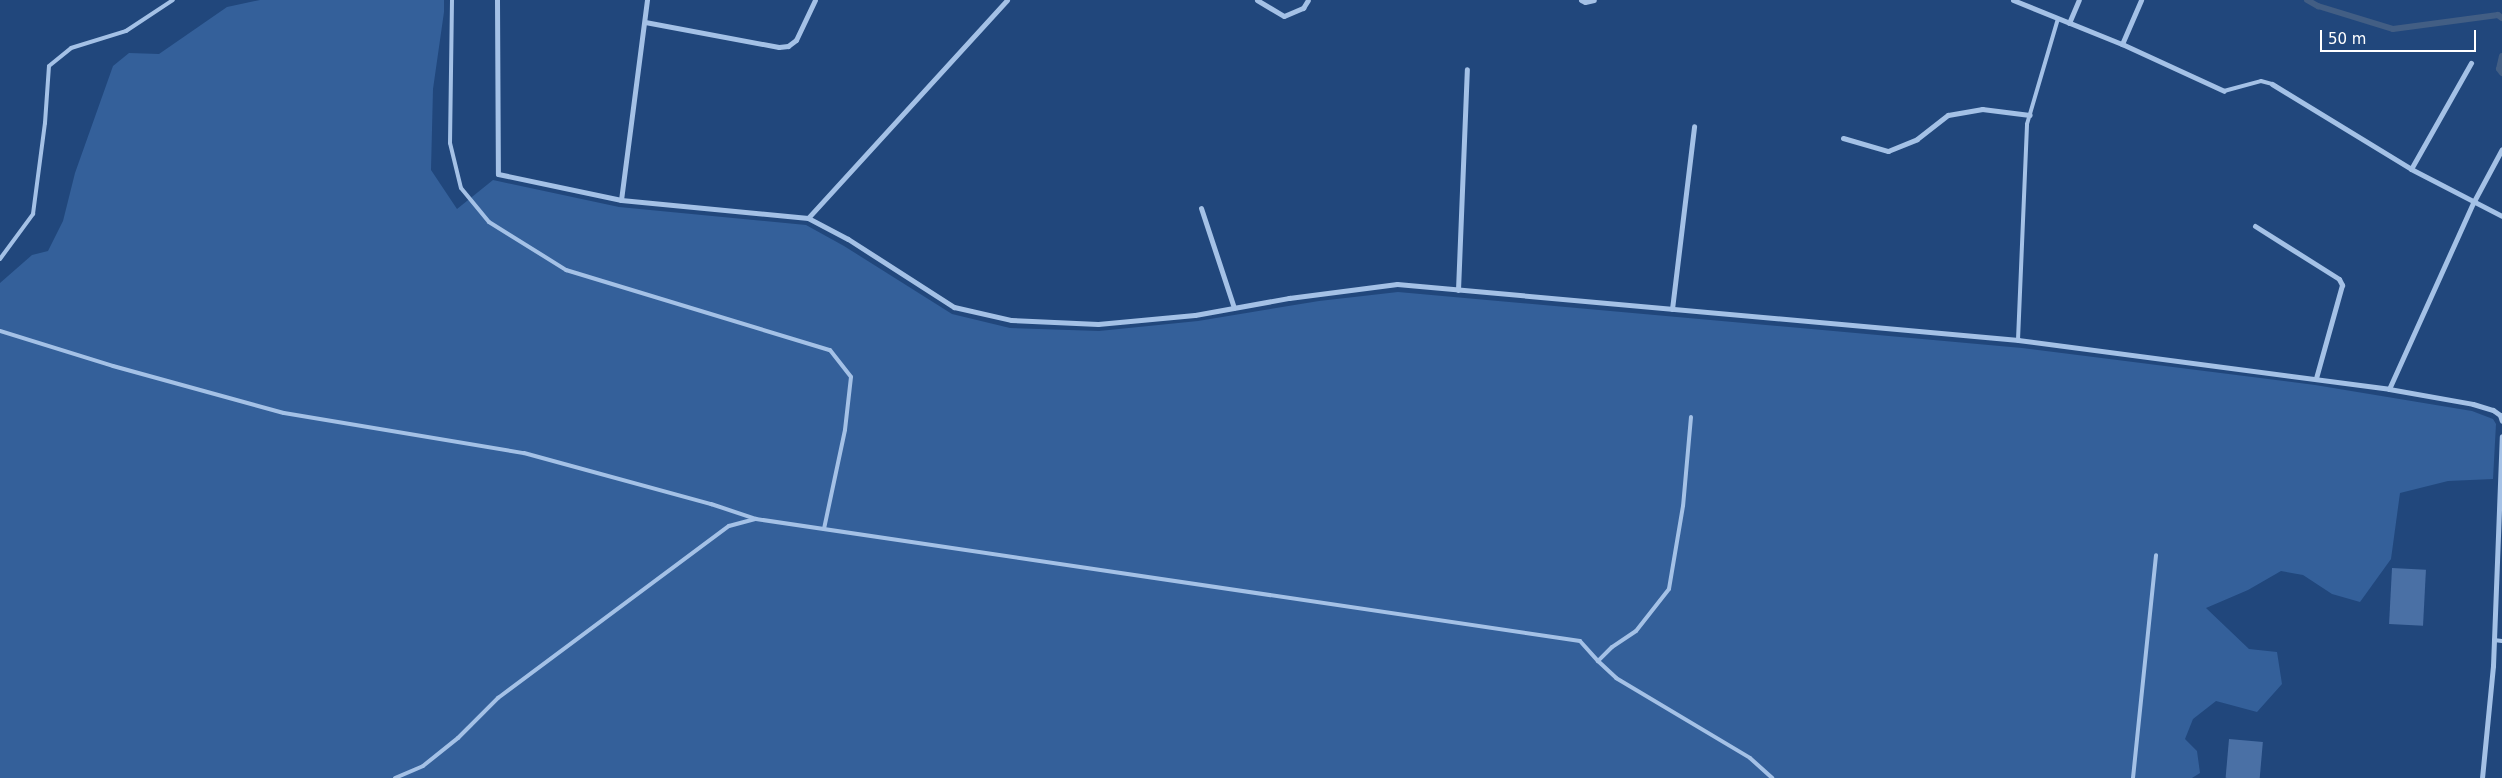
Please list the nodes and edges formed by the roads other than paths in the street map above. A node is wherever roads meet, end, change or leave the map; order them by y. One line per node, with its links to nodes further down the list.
1 (173, 0): 33 (lane)
2 (452, 0): 46 (lane)
3 (497, 0): 27 (street)
4 (647, 0): 15 (street)
5 (815, 0): 15 (street)
6 (1007, 0): 31 (street)
7 (1257, 0): 8 (street)
8 (1308, 0)
9 (1581, 0): 10 (street)
10 (1594, 0)
11 (2013, 0): 14 (street)
12 (2079, 0): 16 (street)
13 (2140, 0): 17 (street)
14 (2058, 19): 16 (street); 22 (lane)
15 (645, 22): 27 (street)
16 (2069, 23): 17 (street)
17 (2122, 44): 21 (street)
18 (2471, 63): 26 (street)
19 (1467, 69): 34 (street)
20 (2272, 84): 21 (lane); 26 (street)
21 (2224, 90)
22 (2030, 115): 24 (street); 38 (lane)
23 (1694, 126): 36 (street)
24 (1844, 138)
25 (2502, 149): 28 (street)
26 (2411, 170): 28 (street)
27 (621, 200): 31 (street)
28 (2473, 203): 30 (street); 40 (street)
29 (1201, 208): 35 (street)
30 (2502, 216)
31 (808, 218): 35 (street)
32 (2255, 226): 39 (street)
33 (0, 259)
34 (1458, 290): 35 (street); 36 (street)
35 (1234, 308)
36 (1672, 309): 38 (street)
37 (0, 331): 45 (lane)
38 (2018, 340): 39 (street)
39 (2316, 378): 40 (street)
40 (2389, 389): 42 (street)
41 (1691, 417): 50 (lane)
42 (2502, 421)
43 (2502, 436): 44 (street)
44 (2501, 464): 48 (street)
45 (756, 519): 46 (lane); 51 (lane)
46 (824, 529): 50 (lane)
47 (2156, 555): 53 (lane)
48 (2494, 640): 49 (lane); 54 (street)
49 (2502, 641)
50 (1598, 661): 52 (lane)
51 (395, 778)
52 (1772, 778)
53 (2133, 778)
54 (2482, 778)

